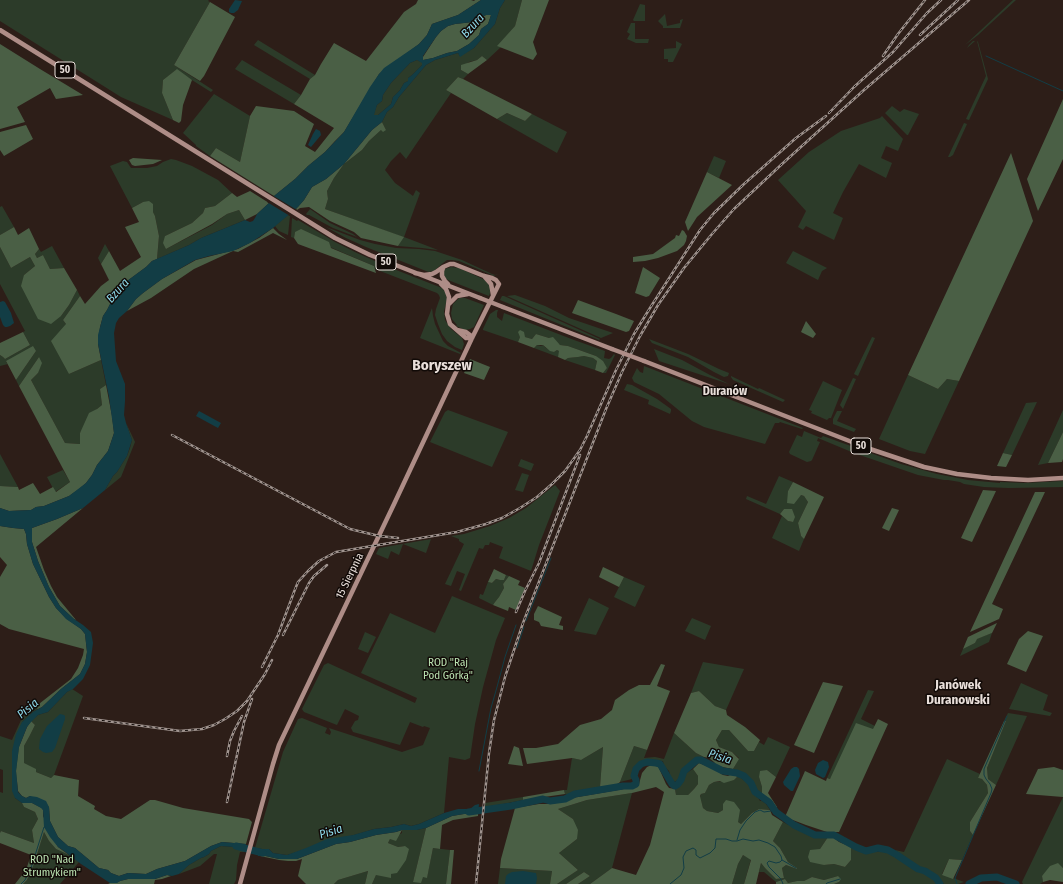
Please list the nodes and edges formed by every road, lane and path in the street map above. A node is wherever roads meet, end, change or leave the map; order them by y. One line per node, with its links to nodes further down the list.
1 (0, 30): 3 (main road, 50)
2 (446, 265): 3 (main road); 4 (main road); 6 (main road)
3 (415, 273): 5 (main road, 50)
4 (484, 276): 8 (main road); 8 (main road, 15 Sierpnia)
5 (434, 280): 6 (main road, 50); 9 (main road)
6 (451, 287): 7 (main road, 50)
7 (471, 294): 9 (main road); 14 (main road, 50, bridge)
8 (493, 296): 10 (main road, 15 Sierpnia)
9 (449, 304): 11 (main road)
10 (477, 329): 11 (main road); 12 (main road, 15 Sierpnia)
11 (465, 334): 12 (main road); 13 (main road)
12 (472, 338): 13 (main road, 15 Sierpnia)
13 (466, 352): 15 (main road, 15 Sierpnia)
14 (1063, 478)
15 (240, 884)

